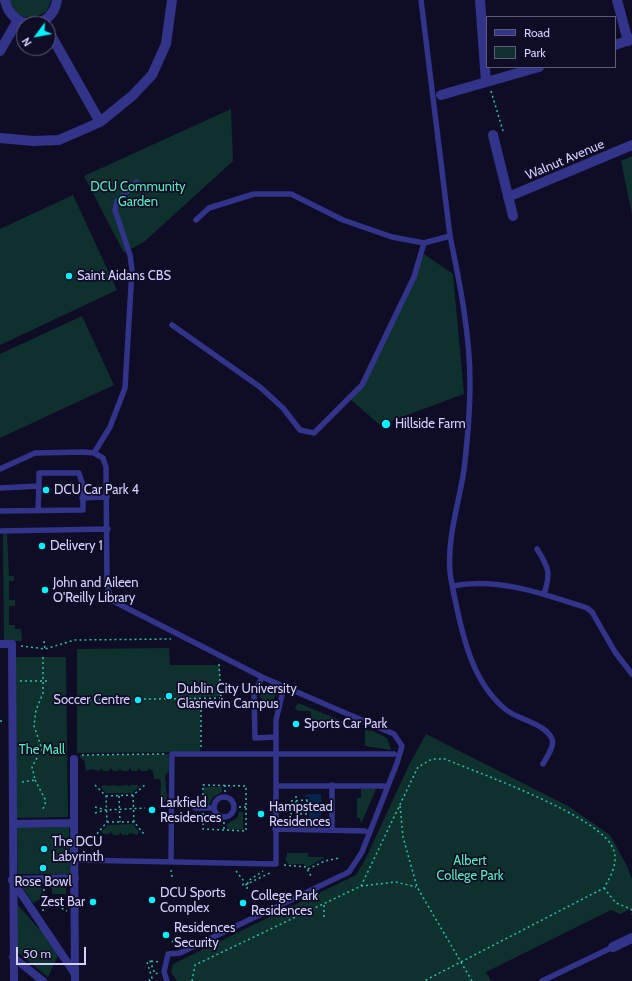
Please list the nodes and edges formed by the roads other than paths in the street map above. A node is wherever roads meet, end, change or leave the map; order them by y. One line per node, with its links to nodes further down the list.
1 (4, 0): 8 (street)
2 (57, 0): 7 (street)
3 (172, 0): 19 (street)
4 (421, 0): 27 (lane)
5 (480, 0): 14 (street)
6 (616, 0): 10 (street)
7 (48, 16)
8 (16, 19)
9 (16, 23): 13 (street)
10 (630, 40): 12 (street)
11 (56, 44): 19 (street)
12 (616, 45)
13 (0, 51)
14 (486, 57)
15 (487, 68): 17 (street)
16 (536, 68): 17 (street)
17 (489, 86): 18 (street)
18 (440, 95)
19 (100, 122): 21 (street)
20 (498, 133): 24 (street)
21 (0, 138)
22 (632, 145): 24 (street, Walnut Avenue)
23 (137, 182): 30 (lane)
24 (508, 197): 25 (street)
25 (512, 216)
26 (196, 220): 28 (lane)
27 (450, 236): 28 (lane); 41 (lane)
28 (424, 243): 29 (lane)
29 (172, 325)
30 (94, 453): 31 (lane); 34 (lane)
31 (0, 469)
32 (39, 486): 33 (lane); 35 (lane); 36 (lane)
33 (0, 488)
34 (107, 497): 35 (lane); 38 (lane)
35 (82, 498): 36 (lane)
36 (38, 510): 37 (lane)
37 (0, 511)
38 (108, 528): 39 (lane); 45 (lane)
39 (0, 531)
40 (538, 549): 42 (lane)
41 (452, 586): 42 (lane); 51 (lane)
42 (544, 594): 44 (lane)
43 (0, 644): 60 (street)
44 (632, 674)
45 (262, 677): 46 (lane); 47 (lane)
46 (284, 687): 47 (lane); 74 (lane)
47 (276, 737): 48 (lane)
48 (275, 754): 49 (lane); 53 (lane); 58 (lane)
49 (394, 754)
50 (76, 757): 59 (street)
51 (543, 764)
52 (332, 784): 53 (lane); 54 (lane); 62 (lane)
53 (277, 786): 61 (lane)
54 (384, 786)
55 (180, 808): 58 (lane)
56 (195, 808): 57 (lane)
57 (214, 808): 57 (lane)
58 (173, 809): 65 (lane)
59 (74, 823): 60 (street); 64 (street)
60 (13, 824): 67 (street)
61 (275, 829): 62 (lane); 65 (lane)
62 (332, 830): 63 (lane)
63 (366, 831)
64 (75, 860): 65 (lane); 66 (street)
65 (171, 862)
66 (74, 878): 67 (street); 71 (street)
67 (12, 880): 70 (street); 71 (street)
68 (632, 938): 69 (street)
69 (613, 947): 75 (lane)
70 (14, 957): 72 (street); 73 (street)
71 (75, 977)
72 (14, 981)
73 (43, 981)
74 (166, 981)
75 (542, 981)

